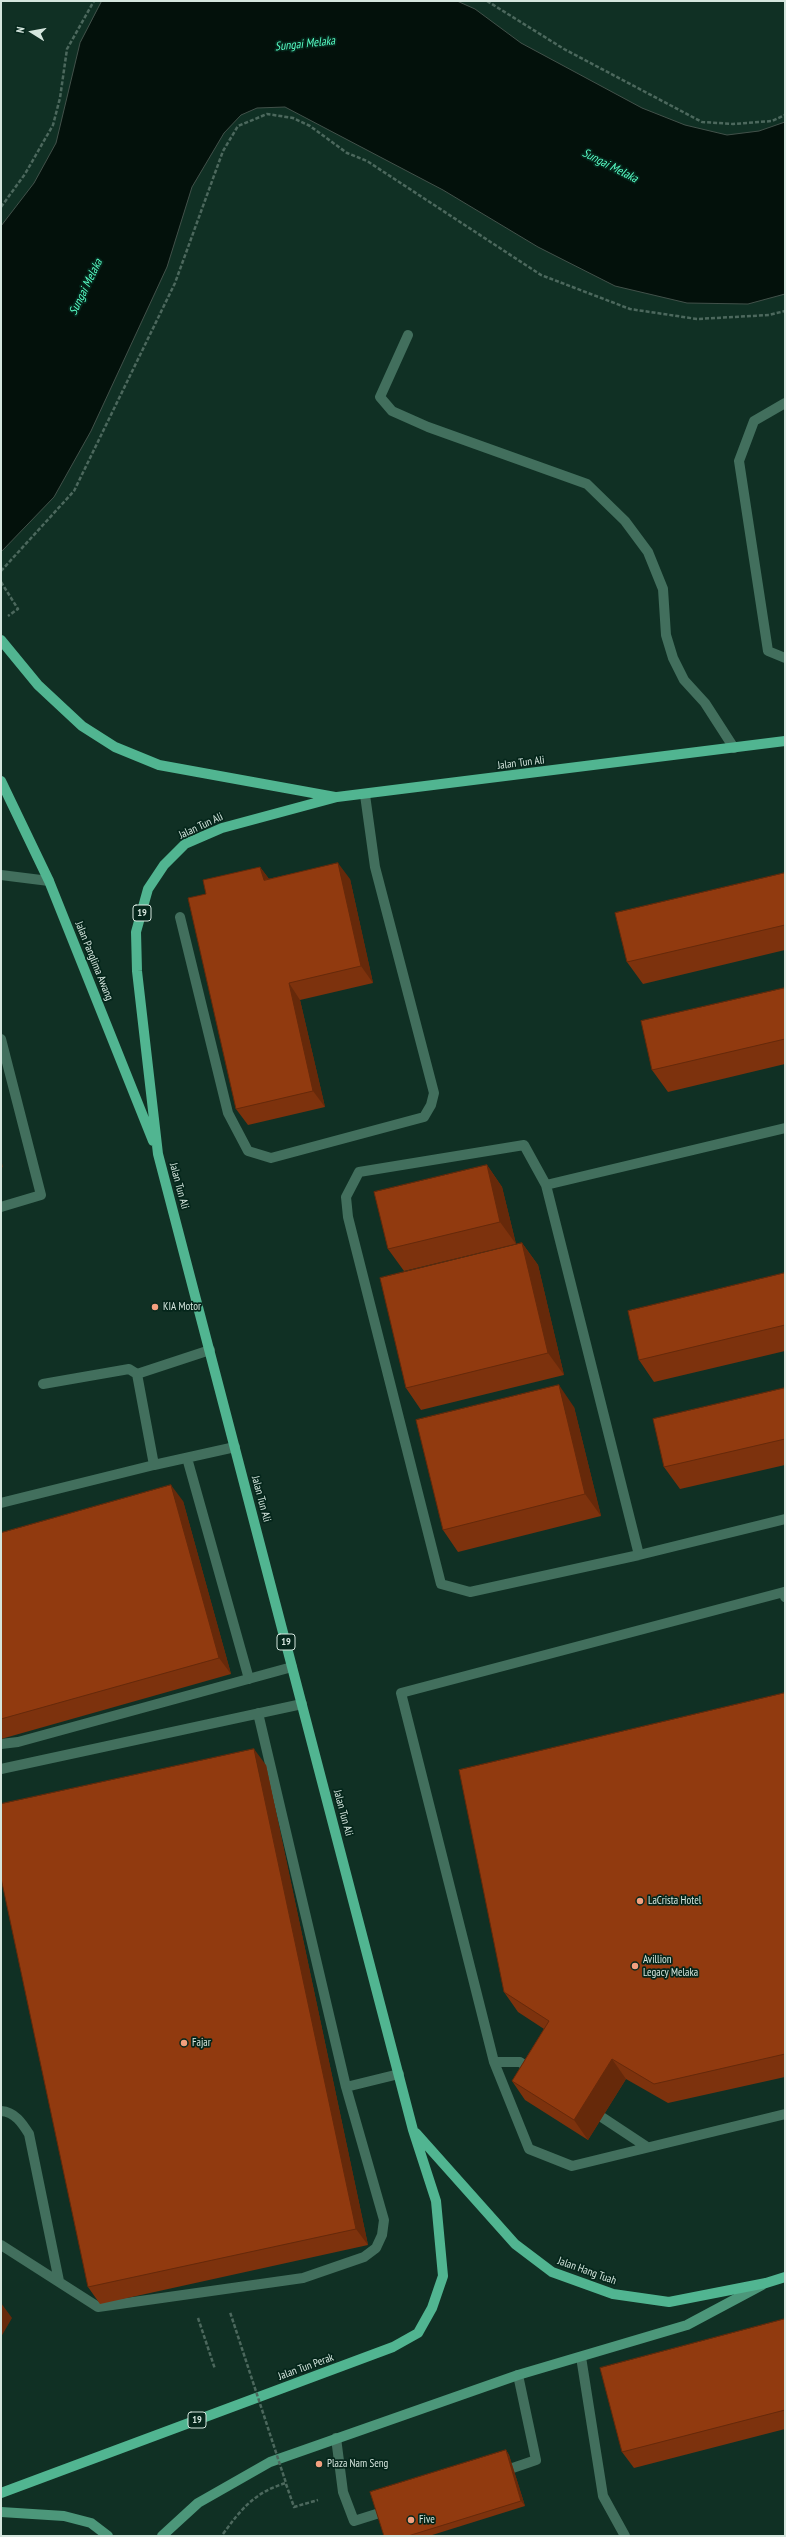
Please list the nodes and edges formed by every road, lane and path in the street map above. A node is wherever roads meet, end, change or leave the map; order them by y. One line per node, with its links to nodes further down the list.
1 (94, 1): 4 (path)
2 (487, 1): 3 (path)
3 (785, 115)
4 (1, 206)
5 (785, 311): 8 (path)
6 (408, 335): 14 (street)
7 (785, 403): 12 (street)
8 (1, 571)
9 (1, 582): 10 (path)
10 (4, 619)
11 (1, 640): 17 (main road)
12 (785, 658)
13 (785, 741): 14 (main road, Jalan Tun Ali)
14 (734, 748): 16 (main road, Jalan Tun Ali)
15 (1, 781): 19 (main road, Jalan Panglima Awang / 19)
16 (365, 795): 17 (main road, Jalan Tun Ali); 20 (street)
17 (337, 797): 23 (main road, Jalan Tun Ali / 19)
18 (1, 875): 19 (street)
19 (49, 881): 23 (main road, Jalan Panglima Awang / 19)
20 (180, 917)
21 (1, 1039): 25 (street)
22 (785, 1128): 24 (street)
23 (158, 1154): 26 (main road, Jalan Tun Ali / 19)
24 (546, 1184): 34 (street); 34 (street)
25 (1, 1207)
26 (210, 1350): 27 (street); 29 (main road, Jalan Tun Ali / 19)
27 (137, 1374): 28 (street); 31 (street)
28 (43, 1384)
29 (235, 1447): 30 (street); 36 (main road, Jalan Tun Ali / 19)
30 (187, 1458): 31 (street); 37 (street)
31 (154, 1465): 32 (street)
32 (1, 1503)
33 (785, 1519): 34 (street)
34 (639, 1555)
35 (785, 1597): 42 (street)
36 (292, 1667): 37 (street); 38 (main road, Jalan Tun Ali / 19)
37 (249, 1679): 40 (street)
38 (302, 1704): 39 (street); 43 (main road, Jalan Tun Ali / 19)
39 (258, 1713): 41 (street); 45 (street)
40 (1, 1744)
41 (1, 1769)
42 (494, 2062): 44 (street); 50 (street)
43 (399, 2074): 45 (street); 49 (main road, Jalan Tun Ali / 19)
44 (539, 2075)
45 (346, 2087): 53 (street)
46 (584, 2105): 50 (street)
47 (1, 2111): 53 (street)
48 (785, 2114): 50 (street)
49 (413, 2130): 54 (main road, Jalan Hang Tuah); 64 (main road, Jalan Tun Perak / 19)
50 (647, 2147)
51 (1, 2245): 53 (street)
52 (785, 2277): 54 (main road, Jalan Hang Tuah)
53 (59, 2281)
54 (766, 2283): 57 (street)
55 (230, 2312): 62 (path, bridge)
56 (205, 2341): 58 (path)
57 (581, 2357): 59 (street); 70 (street)
58 (215, 2369)
59 (518, 2375): 60 (street); 61 (street)
60 (336, 2438): 63 (street); 69 (street)
61 (490, 2475)
62 (286, 2484): 63 (path); 67 (path, bridge)
63 (343, 2492): 65 (street)
64 (1, 2493)
65 (400, 2506)
66 (1, 2512): 68 (street)
67 (223, 2534)
68 (108, 2536)
69 (162, 2536)
70 (625, 2536)

